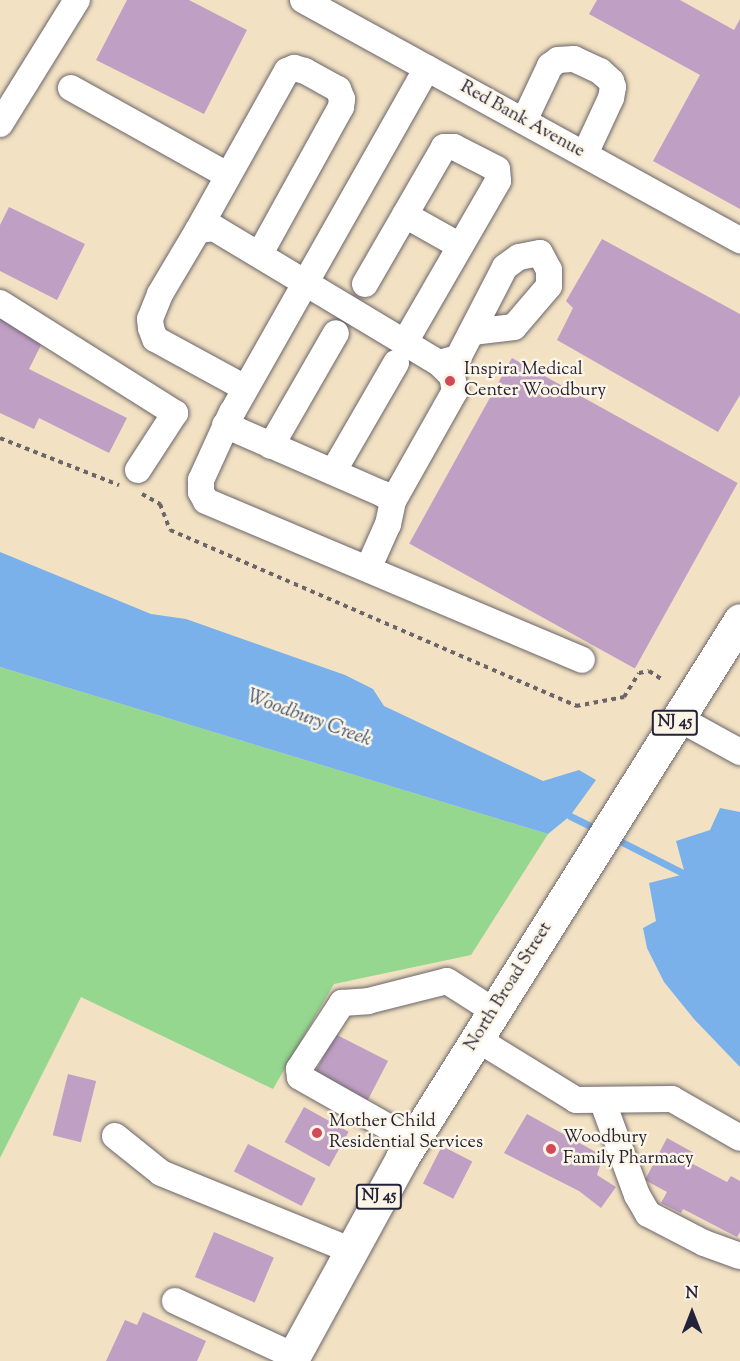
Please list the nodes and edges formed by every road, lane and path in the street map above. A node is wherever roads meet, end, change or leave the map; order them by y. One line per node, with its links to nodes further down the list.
1 (77, 0): 6 (street)
2 (303, 0): 3 (street, Red Bank Avenue)
3 (427, 68): 5 (street, Red Bank Avenue); 14 (street)
4 (71, 88): 8 (street)
5 (524, 121): 7 (street, Red Bank Avenue); 7 (street)
6 (0, 124)
7 (585, 154): 11 (street, Red Bank Avenue)
8 (227, 175): 10 (street); 13 (street)
9 (405, 215): 12 (street); 12 (street); 15 (street)
10 (198, 230): 13 (street); 21 (street)
11 (740, 240)
12 (460, 246): 19 (street)
13 (260, 254): 14 (street)
14 (306, 281): 19 (street); 21 (street)
15 (365, 284)
16 (0, 303): 26 (street)
17 (472, 332): 20 (street)
18 (336, 333): 24 (street)
19 (400, 353): 20 (street); 25 (street)
20 (439, 363): 27 (street)
21 (245, 388): 22 (street)
22 (225, 426): 24 (street); 28 (street)
23 (0, 438): 26 (path)
24 (271, 446): 25 (street)
25 (333, 472): 27 (street)
26 (132, 482): 31 (path)
27 (393, 501): 28 (street)
28 (368, 569): 30 (street)
29 (740, 620): 32 (main road, North Broad Street / NJ 45)
30 (582, 660)
31 (663, 680)
32 (678, 718): 33 (street); 34 (main road, North Broad Street / NJ 45)
33 (740, 752)
34 (494, 1011): 35 (main road, North Broad Street / NJ 45); 39 (street)
35 (477, 1039): 36 (street); 39 (main road, North Broad Street / NJ 45)
36 (602, 1100): 38 (street); 41 (street)
37 (115, 1136): 40 (street)
38 (740, 1138)
39 (413, 1141): 40 (main road, North Broad Street / NJ 45)
40 (350, 1250): 43 (main road, North Broad Street / NJ 45)
41 (740, 1256)
42 (176, 1301): 43 (street)
43 (293, 1358)

